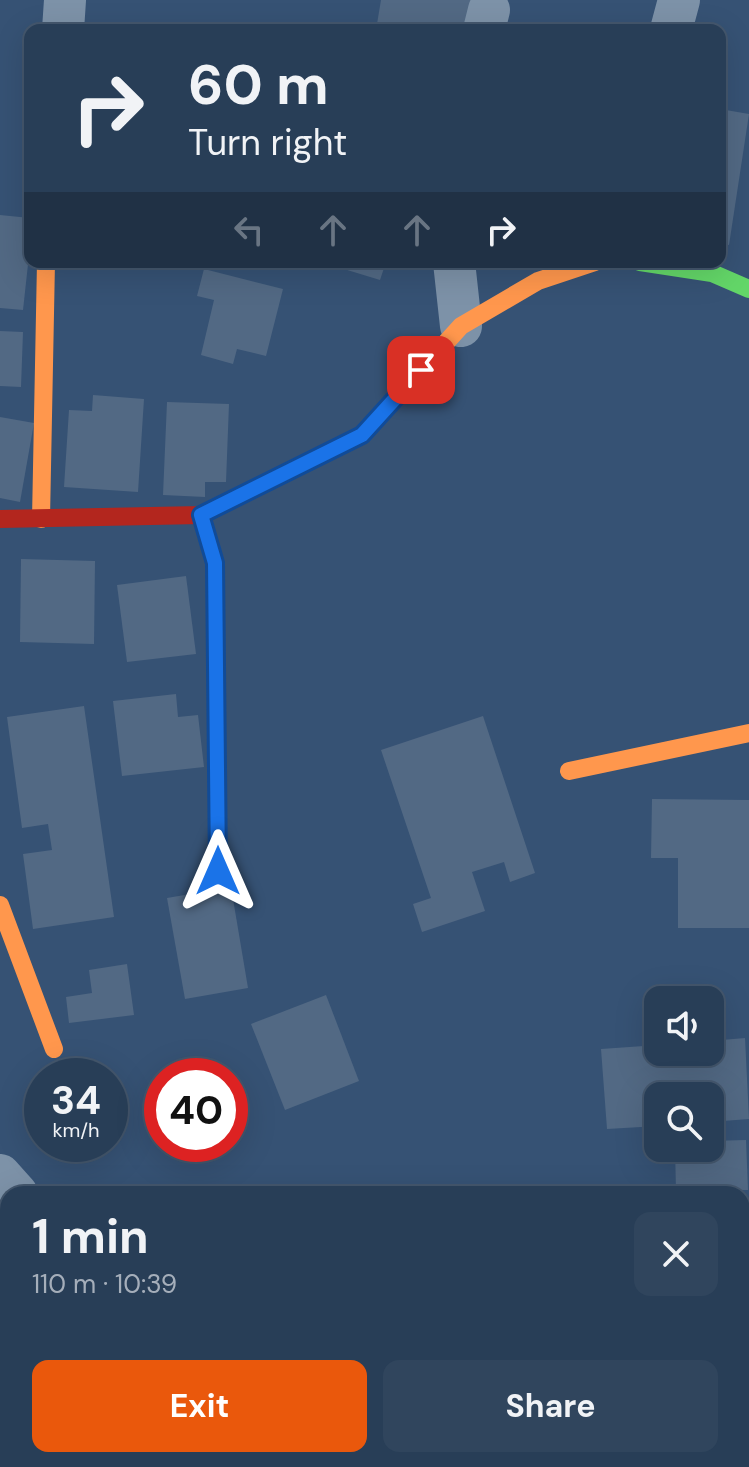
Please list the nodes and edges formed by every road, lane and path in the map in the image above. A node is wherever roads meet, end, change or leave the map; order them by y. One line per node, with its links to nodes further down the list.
1 (65, 0): 3 (street)
2 (679, 0): 4 (street)
3 (63, 24)
4 (673, 24)
5 (46, 268): 13 (street)
6 (455, 268): 10 (street)
7 (577, 268): 10 (street)
8 (679, 268): 9 (street)
9 (749, 289)
10 (461, 326): 11 (street)
11 (201, 515): 13 (street); 16 (street)
12 (0, 519): 13 (street)
13 (41, 519)
14 (749, 733): 15 (street)
15 (569, 771)
16 (218, 871)
17 (0, 905): 18 (street)
18 (54, 1049)

